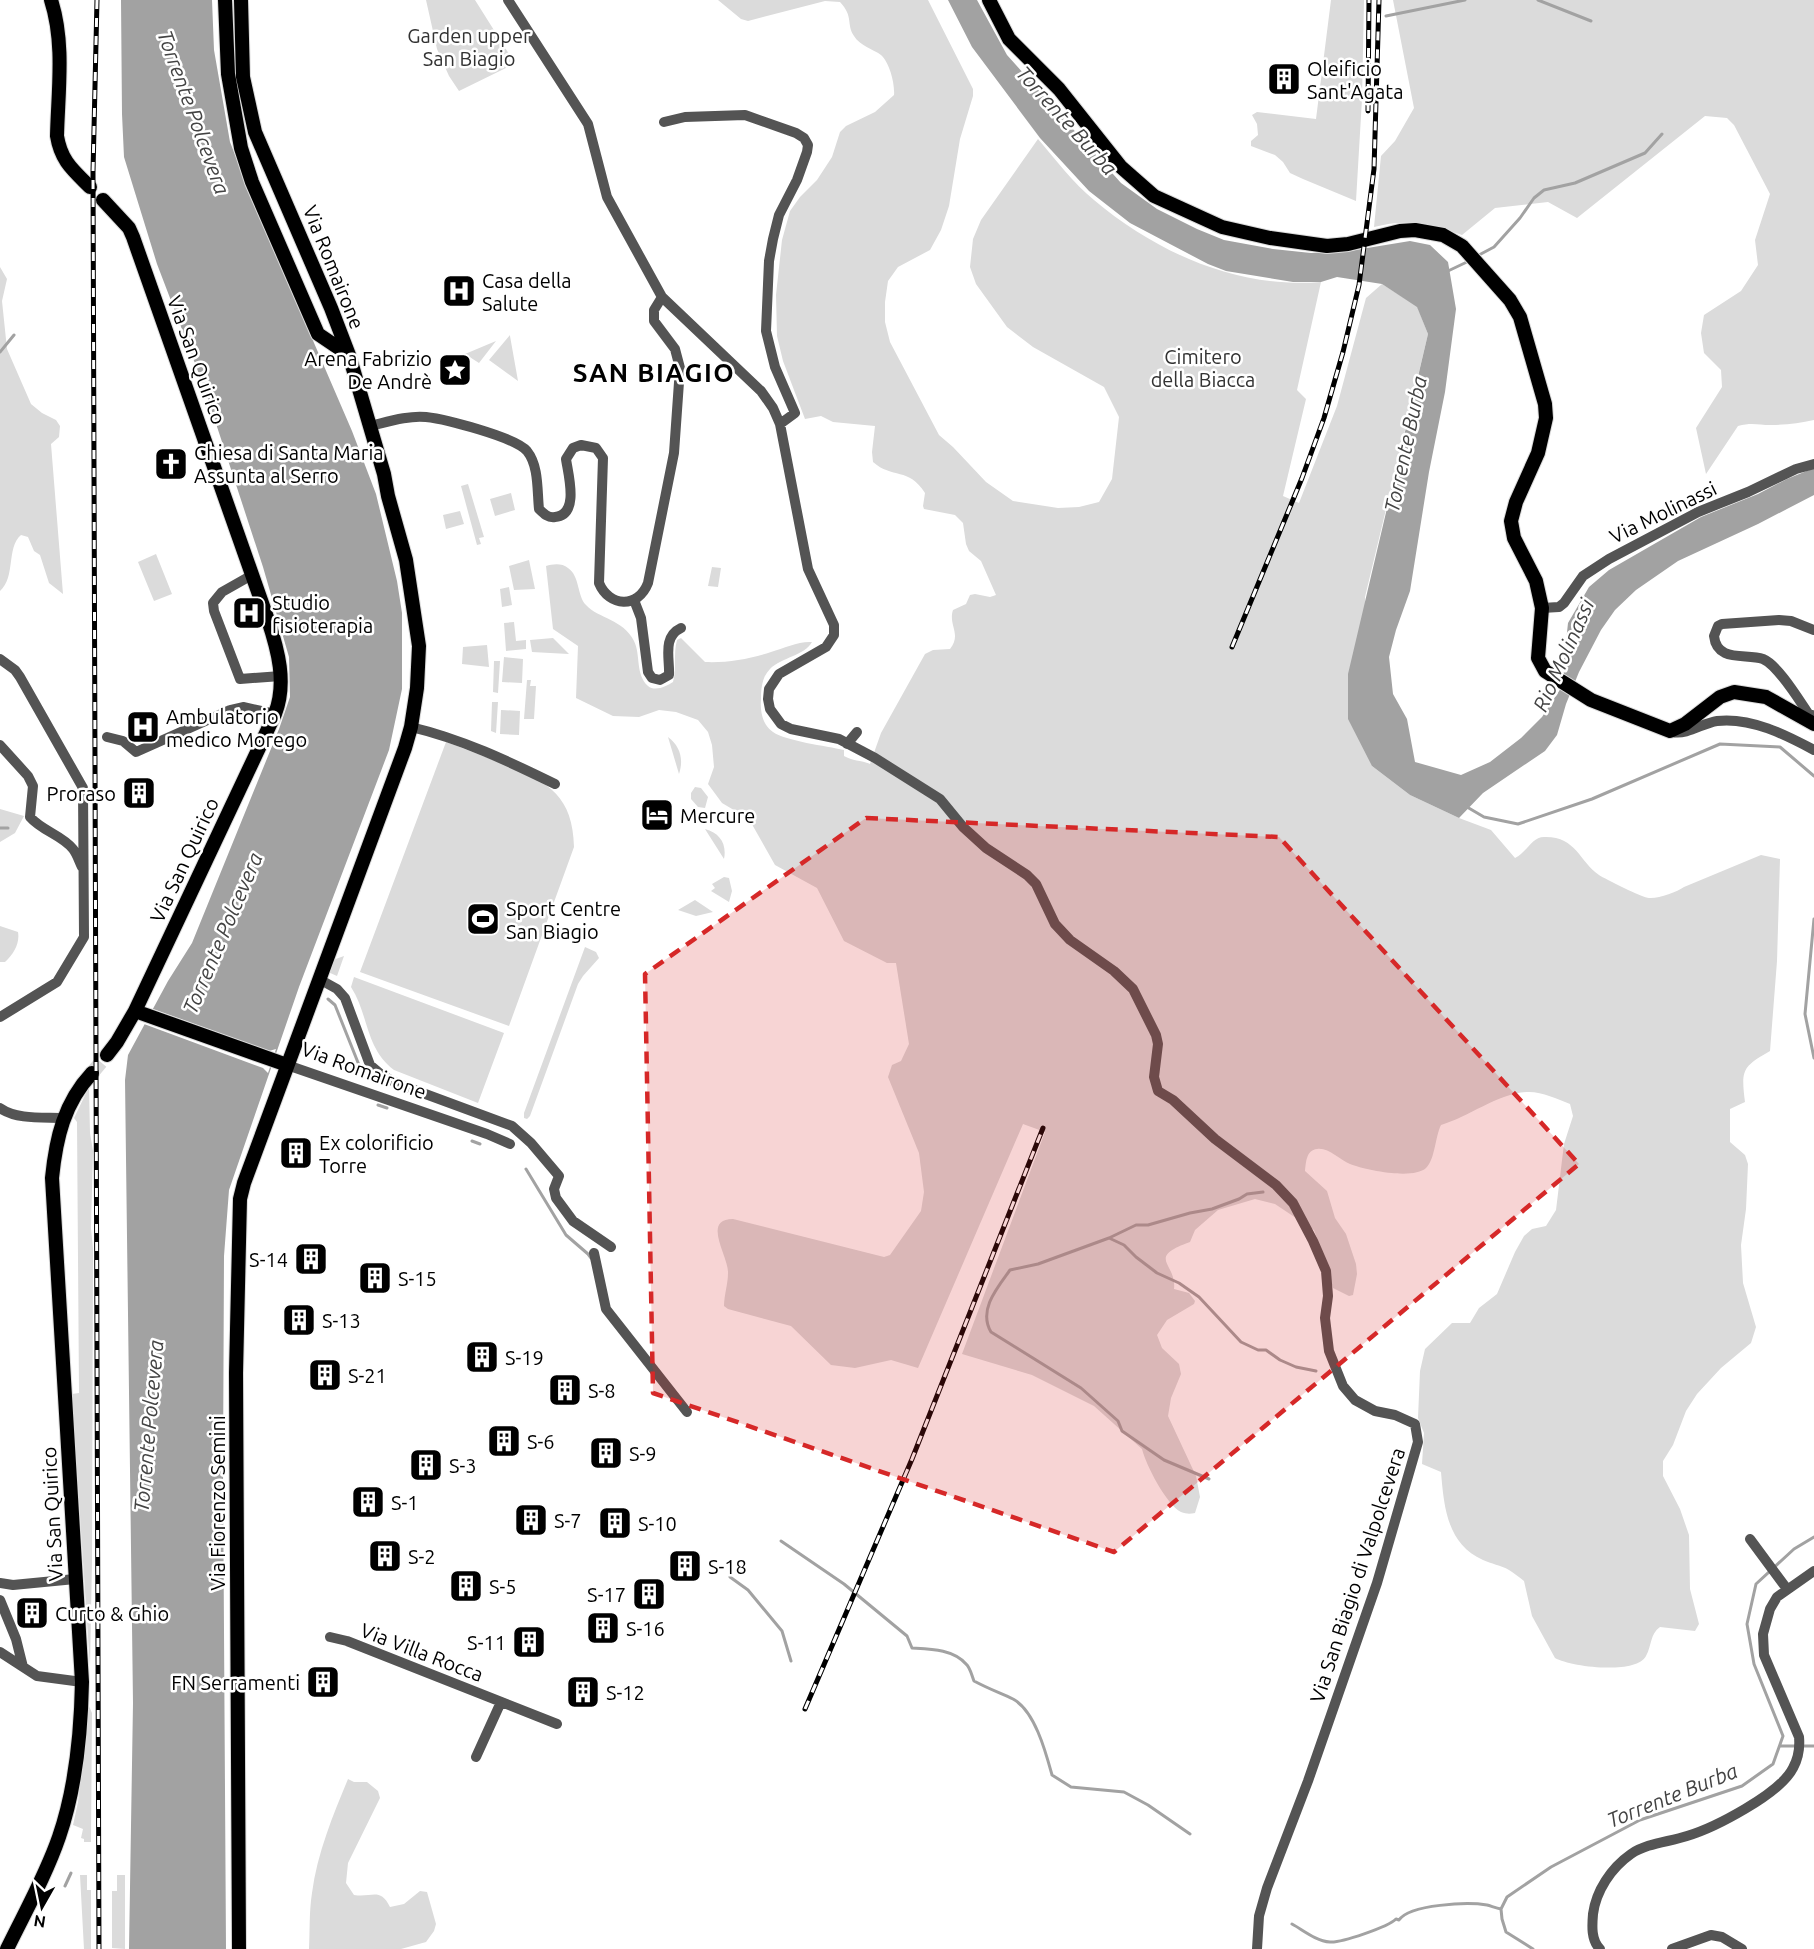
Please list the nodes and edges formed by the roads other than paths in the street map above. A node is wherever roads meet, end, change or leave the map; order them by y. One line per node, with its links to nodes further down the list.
1 (51, 0): 7 (main road)
2 (225, 0): 10 (main road)
3 (241, 0): 10 (main road, Via Romairone)
4 (508, 0): 9 (street, Via San Biagio di Valpolcevera)
5 (989, 0): 16 (main road)
6 (664, 122): 11 (street)
7 (90, 187)
8 (103, 200): 14 (main road, Via San Quirico)
9 (662, 297): 11 (street, Via San Biagio di Valpolcevera); 15 (street)
10 (349, 355): 12 (main road, Via Romairone)
11 (780, 424): 27 (street, Via San Biagio di Valpolcevera)
12 (370, 426): 15 (street); 23 (main road, Via Romairone)
13 (1814, 464): 16 (street, Via Molinassi)
14 (252, 575): 20 (main road, Via San Quirico); 20 (street)
15 (633, 600): 17 (street)
16 (1542, 608): 24 (main road)
17 (681, 628)
18 (1814, 630): 22 (street)
19 (0, 659): 31 (street)
20 (281, 676): 21 (main road, Via San Quirico)
21 (275, 714): 26 (street); 33 (main road, Via San Quirico)
22 (1810, 718): 24 (main road)
23 (411, 727): 30 (street); 32 (main road, Via Romairone)
24 (1670, 731): 29 (street)
25 (857, 732): 27 (street)
26 (107, 737)
27 (848, 744): 59 (street, Via San Biagio di Valpolcevera)
28 (0, 745): 31 (street)
29 (1814, 750)
30 (555, 784)
31 (84, 870): 34 (street)
32 (319, 979): 36 (main road, Via Romairone); 41 (street, Via Romairone)
33 (135, 1011): 35 (main road, Via San Quirico); 36 (main road)
34 (0, 1017)
35 (107, 1055)
36 (287, 1065): 40 (street, Via Romairone); 58 (main road, Via Fiorenzo Semini)
37 (92, 1073): 39 (main road, Via San Quirico)
38 (0, 1108): 39 (street)
39 (63, 1118): 46 (main road, Via San Quirico)
40 (510, 1144)
41 (611, 1247)
42 (594, 1253): 43 (street)
43 (687, 1412)
44 (1750, 1539): 48 (street)
45 (1814, 1571): 48 (street)
46 (75, 1579): 47 (street); 53 (main road, Via San Quirico)
47 (0, 1583)
48 (1787, 1589): 60 (street)
49 (1, 1604): 52 (street)
50 (330, 1637): 54 (street, Via Villa Rocca)
51 (0, 1652): 52 (street)
52 (23, 1667): 53 (street)
53 (82, 1682): 57 (main road, Via San Quirico)
54 (501, 1702): 55 (street, Via Villa Rocca); 56 (street, Via Villa Rocca)
55 (557, 1724)
56 (476, 1757)
57 (7, 1949)
58 (239, 1949)
59 (1257, 1949)
60 (1600, 1949)
61 (1672, 1949): 62 (street)
62 (1742, 1949)

